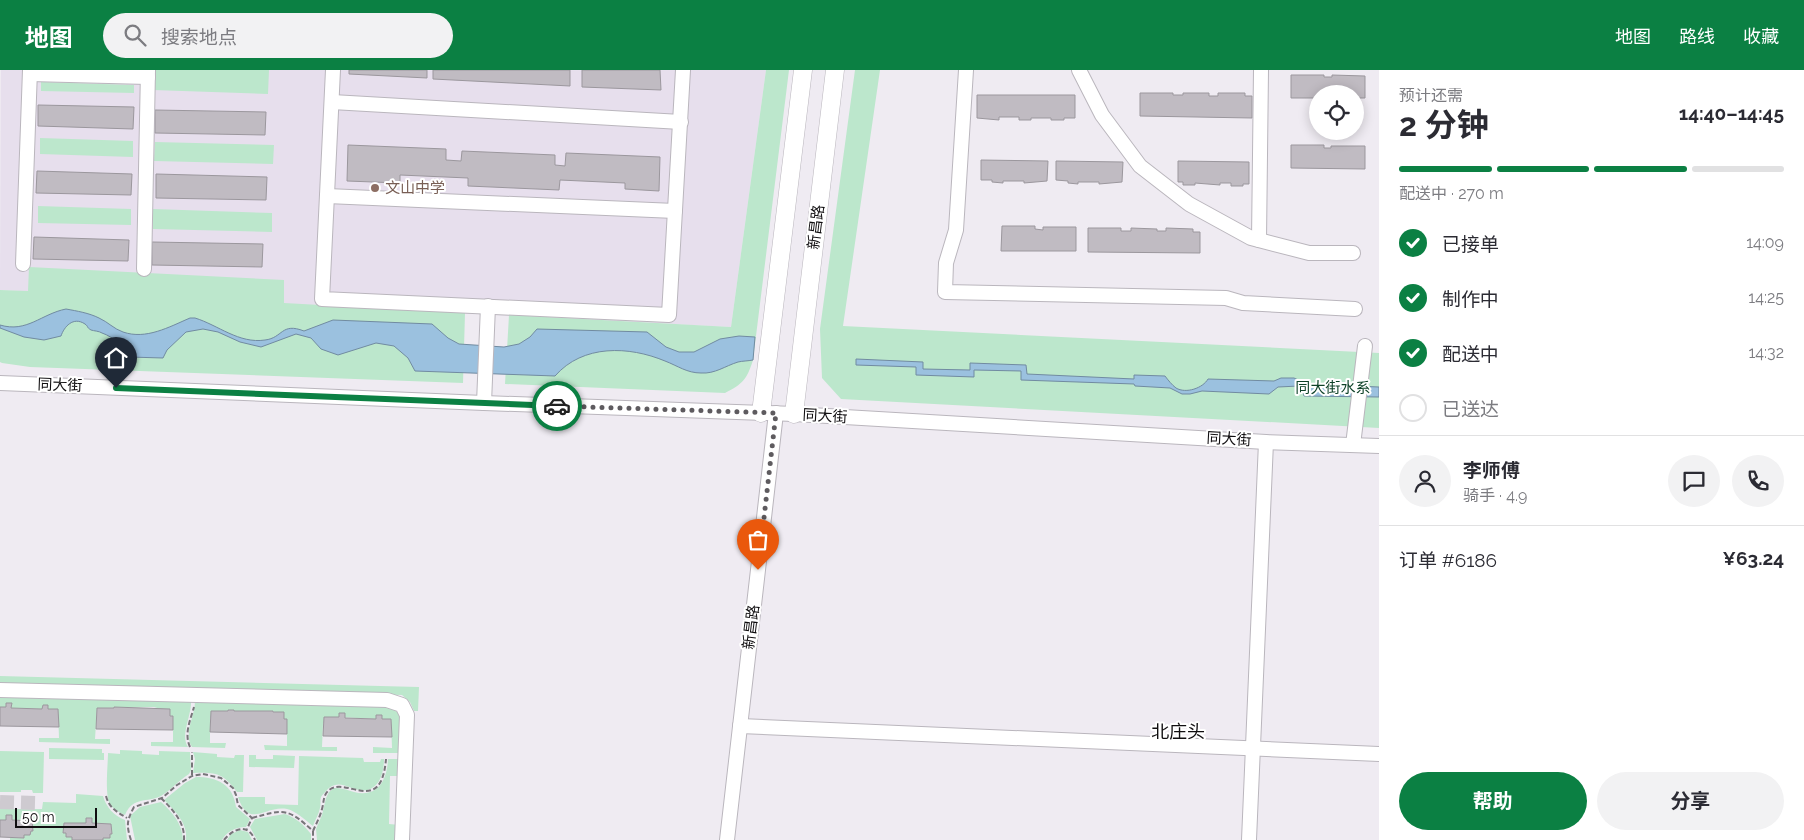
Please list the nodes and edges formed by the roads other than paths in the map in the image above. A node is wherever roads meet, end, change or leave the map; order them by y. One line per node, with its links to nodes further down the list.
1 (333, 70): 10 (street)
2 (683, 70): 11 (street)
3 (803, 70): 23 (main road, 新昌路)
4 (835, 70): 24 (main road, 新昌路)
5 (966, 70): 19 (street)
6 (1079, 70): 14 (street)
7 (1261, 70): 14 (street)
8 (30, 72): 9 (street); 16 (street)
9 (148, 73): 17 (street)
10 (332, 102): 11 (street); 12 (street)
11 (681, 122): 13 (street)
12 (327, 196): 13 (street); 18 (street)
13 (675, 211): 18 (street)
14 (1259, 240): 15 (street)
15 (1353, 253)
16 (23, 264)
17 (144, 269)
18 (488, 306): 22 (street)
19 (1354, 308)
20 (1364, 346): 26 (street)
21 (0, 383): 22 (street, 同大街)
22 (484, 403): 23 (street, 同大街)
23 (768, 413): 24 (street, 同大街); 29 (street, 新昌路)
24 (794, 414): 25 (street, 同大街)
25 (1266, 442): 26 (street, 同大街); 30 (street)
26 (1353, 445): 27 (street, 同大街)
27 (1379, 446)
28 (0, 690): 32 (street)
29 (740, 726): 30 (street); 33 (street, 新昌路)
30 (1253, 749): 31 (street); 34 (street)
31 (1379, 754)
32 (402, 840)
33 (727, 840)
34 (1249, 840)

